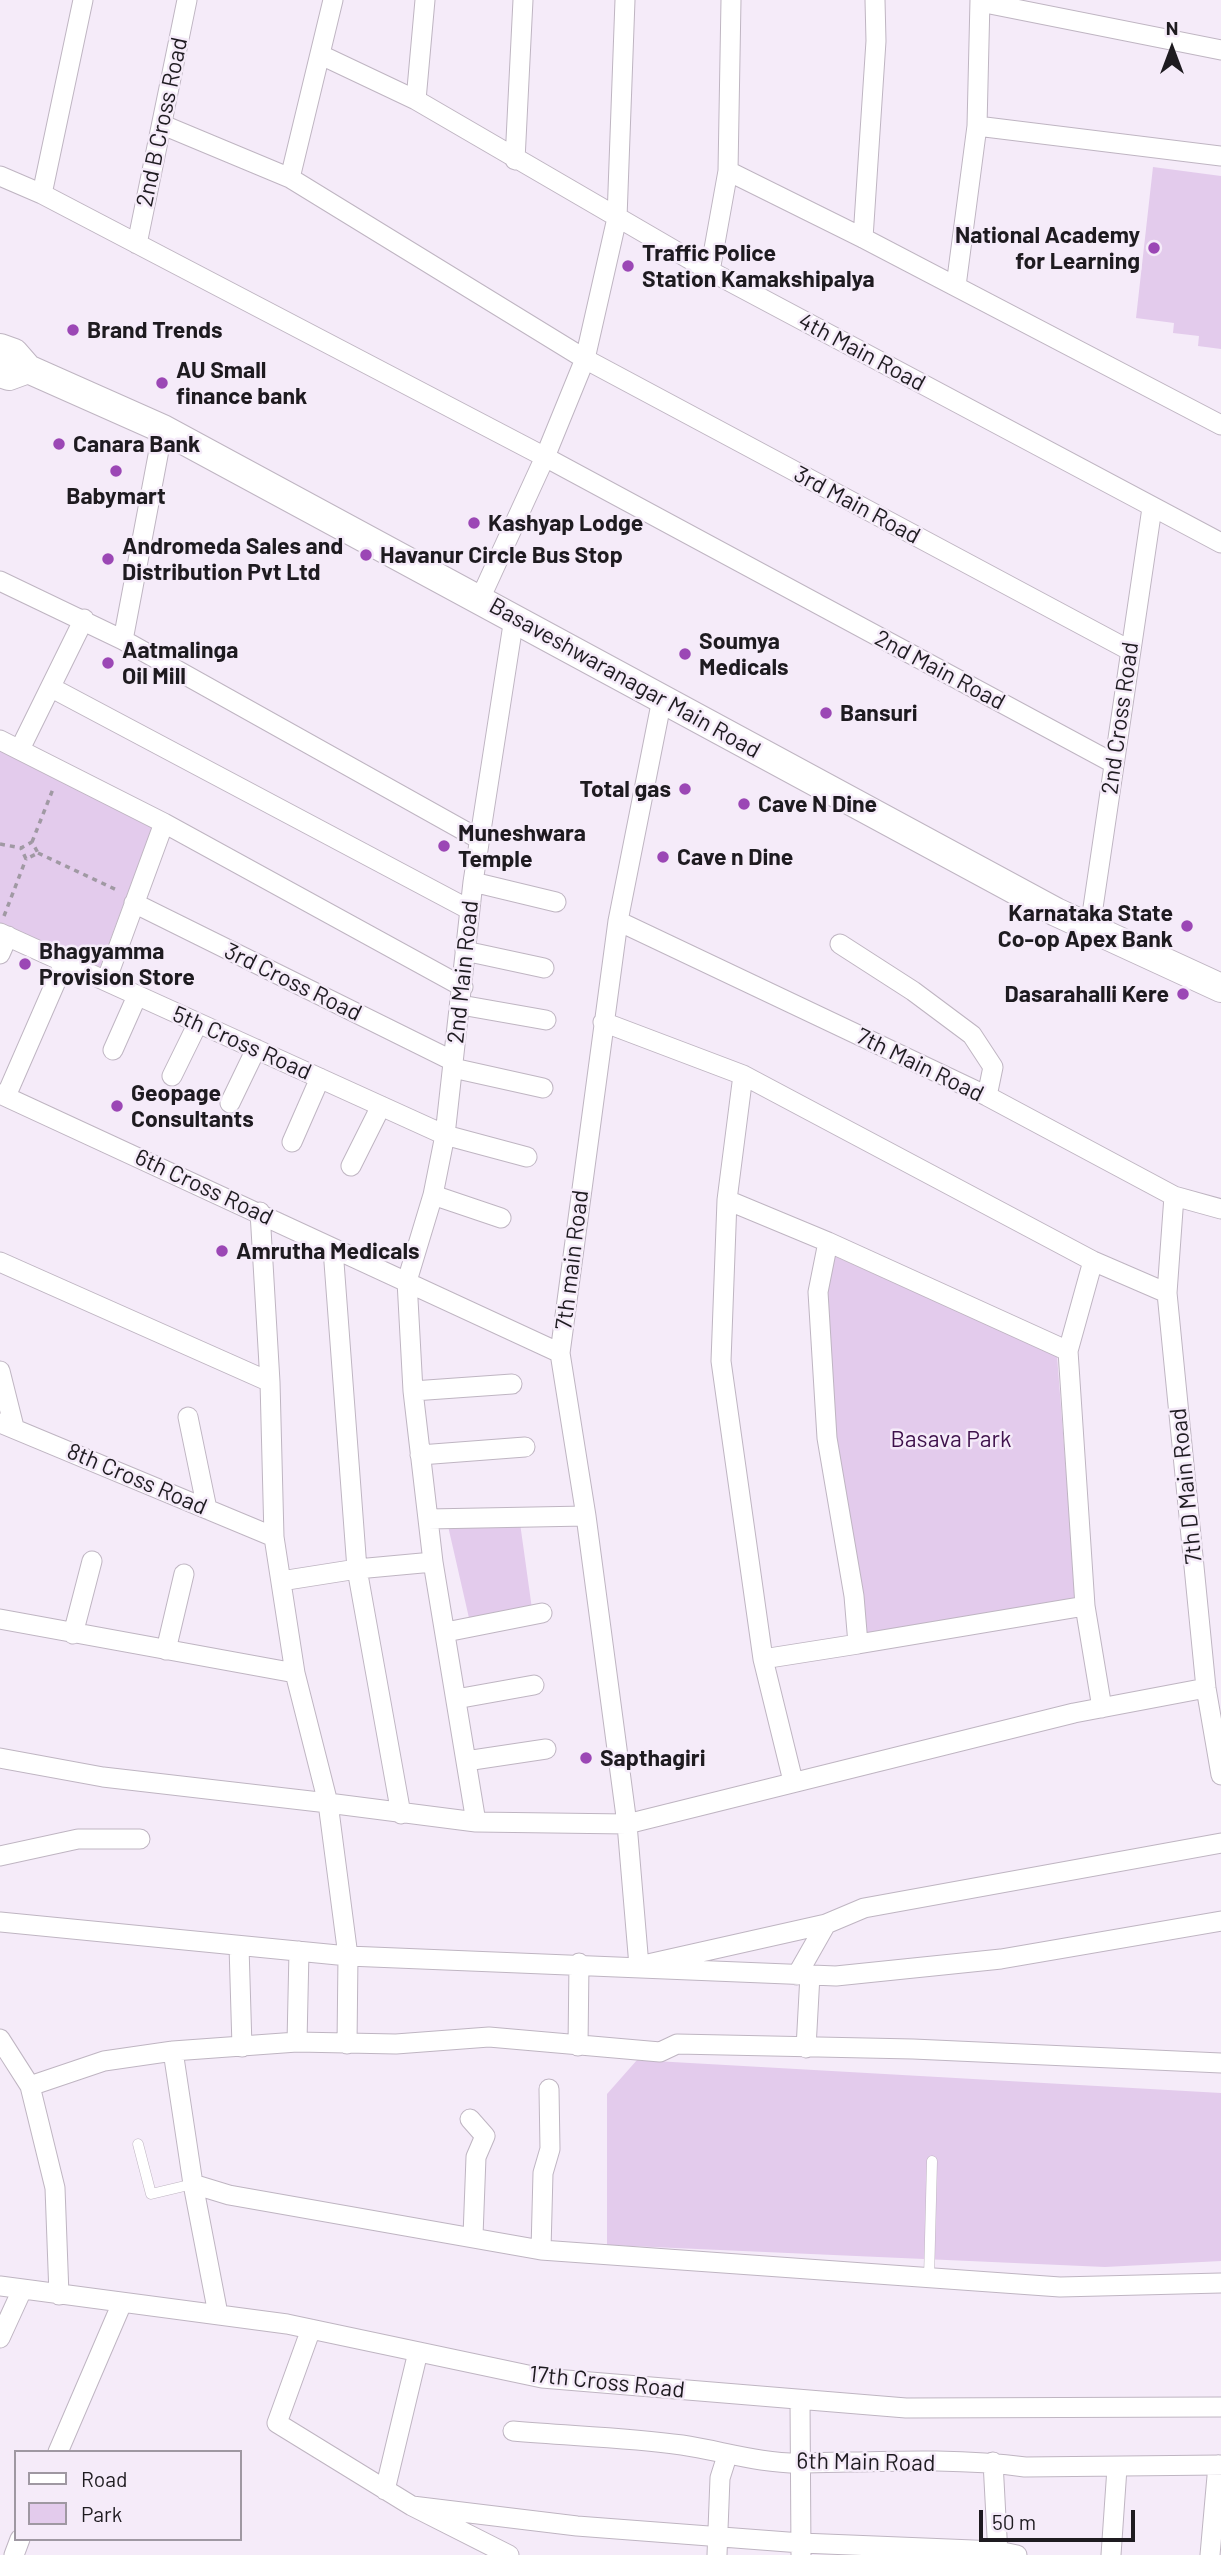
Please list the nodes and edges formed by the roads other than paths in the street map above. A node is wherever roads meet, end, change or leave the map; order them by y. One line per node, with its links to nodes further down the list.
1 (83, 0): 20 (street)
2 (187, 0): 13 (street, 2nd B Cross Road)
3 (333, 0): 11 (street)
4 (425, 0): 12 (street)
5 (523, 0): 16 (street)
6 (625, 0): 21 (street)
7 (731, 0): 17 (street)
8 (875, 0): 22 (street)
9 (980, 1): 10 (street); 14 (street)
10 (1221, 50)
11 (321, 55): 12 (street, 4th Main Road); 19 (street)
12 (416, 100): 16 (street, 4th Main Road)
13 (163, 125): 19 (street, 3rd Main Road); 23 (street, 2nd B Cross Road)
14 (977, 126): 15 (street); 25 (street)
15 (1221, 156)
16 (516, 160): 21 (street, 4th Main Road)
17 (728, 172): 22 (street); 24 (street)
18 (0, 176): 20 (street, 2nd Main Road)
19 (290, 178): 27 (street, 3rd Main Road)
20 (42, 194): 23 (street, 2nd Main Road)
21 (617, 218): 24 (street, 4th Main Road); 27 (street)
22 (863, 238): 25 (street)
23 (137, 244): 32 (street, 2nd Main Road)
24 (710, 271): 33 (street, 4th Main Road)
25 (956, 286): 30 (street)
26 (0, 348): 28 (main road, Basaveshwaranagar Main Road)
27 (585, 359): 32 (street); 40 (street, 3rd Main Road)
28 (28, 369): 29 (main road); 31 (main road, Basaveshwaranagar Main Road)
29 (0, 373)
30 (1221, 425)
31 (163, 429): 36 (main road, Basaveshwaranagar Main Road); 39 (street)
32 (545, 457): 36 (street); 45 (street, 2nd Main Road)
33 (1152, 508): 34 (street, 4th Main Road); 40 (street, 2nd Cross Road)
34 (1221, 543)
35 (0, 581): 38 (street)
36 (480, 599): 37 (main road, Basaveshwaranagar Main Road)
37 (514, 618): 42 (main road, Basaveshwaranagar Main Road); 47 (street, 2nd Main Road)
38 (84, 619): 39 (street); 41 (street)
39 (123, 640): 47 (street)
40 (1129, 650): 45 (street, 2nd Cross Road)
41 (52, 688): 44 (street); 51 (street)
42 (663, 699): 52 (street, 7th main Road); 53 (main road, Basaveshwaranagar Main Road)
43 (0, 740): 44 (street)
44 (20, 749): 46 (street)
45 (1113, 763): 53 (street, 2nd Cross Road)
46 (164, 823): 49 (street); 62 (street)
47 (479, 839): 48 (street, 2nd Main Road)
48 (473, 882): 50 (street); 51 (street, 2nd Main Road)
49 (134, 901): 59 (street); 68 (street, 3rd Cross Road)
50 (556, 902)
51 (470, 909): 56 (street, 2nd Main Road)
52 (618, 921): 64 (street, 7th main Road); 74 (street, 7th Main Road)
53 (1090, 928): 60 (main road, Basaveshwaranagar Main Road)
54 (2, 937): 57 (street, 5th Cross Road)
55 (840, 944): 74 (street)
56 (466, 951): 58 (street); 62 (street, 2nd Main Road)
57 (64, 963): 59 (street, 5th Cross Road); 73 (street)
58 (544, 968)
59 (106, 981): 61 (street, 5th Cross Road)
60 (1221, 988)
61 (137, 996): 65 (street, 5th Cross Road); 67 (street)
62 (462, 996): 63 (street); 68 (street, 2nd Main Road)
63 (546, 1020)
64 (603, 1022): 69 (street); 94 (street, 7th main Road)
65 (198, 1023): 66 (street, 5th Cross Road); 70 (street)
66 (256, 1049): 71 (street, 5th Cross Road); 75 (street)
67 (113, 1050)
68 (453, 1065): 72 (street, 3rd Cross Road); 77 (street, 2nd Main Road)
69 (743, 1074): 83 (street); 89 (street)
70 (172, 1076)
71 (320, 1078): 76 (street, 5th Cross Road); 78 (street)
72 (542, 1088)
73 (3, 1095): 85 (street, 6th Cross Road)
74 (987, 1096): 82 (street, 7th Main Road)
75 (230, 1103)
76 (381, 1106): 77 (street, 5th Cross Road); 80 (street)
77 (445, 1135): 79 (street, 5th Cross Road); 81 (street, 2nd Main Road)
78 (292, 1142)
79 (527, 1157)
80 (351, 1166)
81 (433, 1195): 86 (street); 91 (street, 2nd Main Road)
82 (1174, 1196): 84 (street, 7th Main Road); 92 (street, 7th D Main Road)
83 (727, 1200): 87 (street); 119 (street)
84 (1221, 1209)
85 (260, 1212): 88 (street, 6th Cross Road); 96 (street)
86 (501, 1218)
87 (828, 1242): 93 (street); 117 (street)
88 (333, 1249): 91 (street, 6th Cross Road); 109 (street)
89 (1093, 1261): 92 (street); 93 (street)
90 (0, 1262): 96 (street)
91 (407, 1281): 94 (street, 6th Cross Road); 98 (street)
92 (1167, 1293): 122 (street, 7th D Main Road)
93 (1068, 1351): 112 (street)
94 (560, 1353): 104 (street, 7th main Road)
95 (0, 1371): 100 (street)
96 (270, 1382): 106 (street)
97 (512, 1384): 98 (street)
98 (414, 1391): 102 (street)
99 (188, 1417): 103 (street)
100 (7, 1425): 103 (street, 8th Cross Road)
101 (525, 1447): 102 (street)
102 (419, 1455): 105 (street)
103 (207, 1509): 106 (street, 8th Cross Road)
104 (586, 1516): 105 (street); 133 (street, 7th main Road)
105 (428, 1519): 108 (street)
106 (274, 1537): 111 (street)
107 (92, 1561): 116 (street)
108 (433, 1562): 109 (street); 115 (street)
109 (357, 1569): 111 (street); 131 (street)
110 (184, 1574): 118 (street)
111 (281, 1581): 120 (street)
112 (1085, 1606): 117 (street); 124 (street)
113 (542, 1613): 115 (street)
114 (0, 1619): 116 (street)
115 (446, 1632): 123 (street)
116 (73, 1634): 118 (street)
117 (858, 1644): 119 (street)
118 (166, 1650): 120 (street)
119 (763, 1659): 129 (street)
120 (295, 1673): 130 (street)
121 (534, 1685): 123 (street)
122 (1206, 1688): 124 (street); 128 (street, 7th D Main Road)
123 (456, 1699): 127 (street)
124 (1102, 1708): 129 (street)
125 (546, 1749): 127 (street)
126 (0, 1758): 130 (street)
127 (466, 1761): 132 (street)
128 (1221, 1774)
129 (793, 1781): 133 (street)
130 (328, 1803): 131 (street); 142 (street)
131 (401, 1814): 132 (street)
132 (476, 1822): 133 (street)
133 (627, 1824): 144 (street, 7th main Road)
134 (140, 1839): 136 (street)
135 (1221, 1843): 139 (street)
136 (0, 1856)
137 (1221, 1920): 145 (street)
138 (0, 1922): 140 (street)
139 (826, 1924): 144 (street); 145 (street)
140 (239, 1946): 141 (street); 150 (street)
141 (299, 1951): 142 (street); 147 (street)
142 (348, 1956): 143 (street); 148 (street)
143 (579, 1963): 144 (street); 149 (street)
144 (639, 1966): 145 (street)
145 (803, 1975): 151 (street)
146 (0, 2039): 154 (street)
147 (297, 2042): 148 (street); 150 (street)
148 (347, 2044): 149 (street)
149 (578, 2046): 151 (street)
150 (242, 2047): 152 (street)
151 (806, 2048): 153 (street)
152 (173, 2051): 154 (street); 159 (street)
153 (1221, 2063)
154 (30, 2086): 166 (street)
155 (549, 2089): 161 (street)
156 (470, 2119): 160 (street)
157 (138, 2144): 159 (lane)
158 (932, 2161): 162 (lane)
159 (193, 2184): 160 (street); 168 (street)
160 (473, 2236): 161 (street)
161 (541, 2250): 162 (street)
162 (929, 2278): 163 (street)
163 (1221, 2283)
164 (0, 2286): 165 (street, 17th Cross Road)
165 (23, 2290): 166 (street, 17th Cross Road); 170 (street)
166 (59, 2295): 167 (street, 17th Cross Road)
167 (122, 2303): 168 (street, 17th Cross Road); 175 (street)
168 (218, 2314): 169 (street, 17th Cross Road)
169 (311, 2329): 171 (street, 17th Cross Road); 181 (street)
170 (0, 2338)
171 (418, 2352): 172 (street, 17th Cross Road); 181 (street)
172 (800, 2400): 173 (street, 17th Cross Road); 178 (street)
173 (1221, 2407)
174 (513, 2431): 176 (street, 6th Main Road)
175 (59, 2450)
176 (727, 2456): 178 (street, 6th Main Road); 183 (street)
177 (993, 2462): 178 (street, 6th Main Road); 180 (street, 6th Main Road); 186 (street)
178 (803, 2463): 184 (street)
179 (1219, 2465): 180 (street, 6th Main Road); 190 (street)
180 (1117, 2468): 189 (street)
181 (385, 2490): 182 (street)
182 (412, 2506): 183 (street); 187 (street)
183 (717, 2545): 184 (street)
184 (801, 2549): 185 (street)
185 (896, 2551): 186 (street)
186 (998, 2553): 188 (street)
187 (509, 2555)
188 (1017, 2555)
189 (1111, 2555)
190 (1210, 2555)

